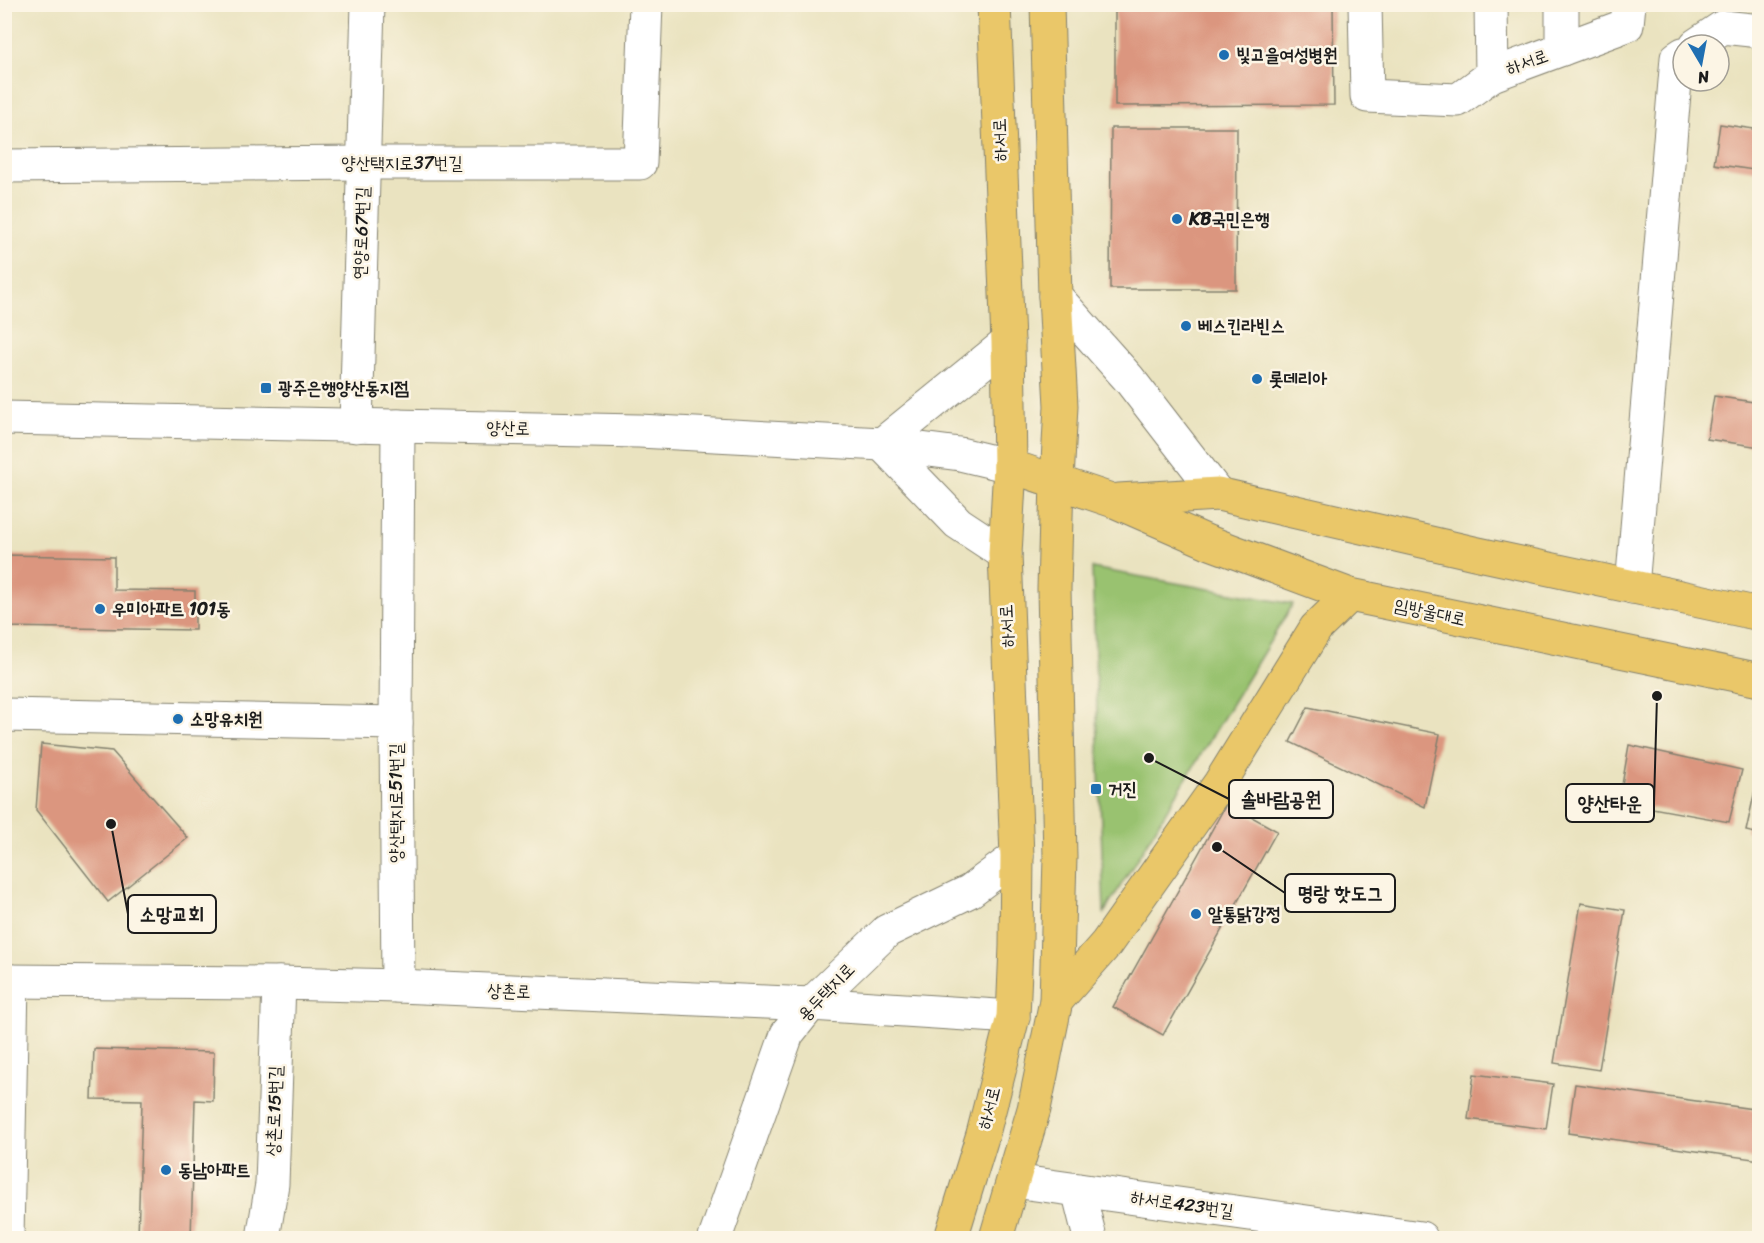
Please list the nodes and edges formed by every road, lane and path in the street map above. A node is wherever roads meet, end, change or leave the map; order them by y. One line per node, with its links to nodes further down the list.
1 (368, 4): 14 (street, 연양로67번길)
2 (646, 4): 14 (street, 양산택지로37번길)
3 (994, 4): 17 (main road, 하서로)
4 (1047, 4): 16 (main road)
5 (1365, 4): 12 (street, 하서로)
6 (1491, 4): 12 (street, 하서로)
7 (1562, 4): 11 (street, 하서로)
8 (1629, 4): 11 (street, 하서로)
9 (1760, 31): 10 (street)
10 (1714, 33)
11 (1562, 49): 12 (street, 하서로)
12 (1492, 75)
13 (1674, 93): 27 (street)
14 (363, 163): 15 (street, 양산택지로37번길); 19 (street, 연양로67번길)
15 (4, 166)
16 (1055, 296): 23 (main road); 24 (street)
17 (1008, 342): 21 (street); 22 (main road, 하서로)
18 (4, 418): 19 (street, 양산로)
19 (356, 426): 20 (street, 양산로)
20 (398, 426): 21 (street, 양산로); 32 (street)
21 (882, 444): 22 (street, 양산로); 26 (street)
22 (1010, 466): 23 (main road, 임방울대로); 26 (main road, 하서로)
23 (1057, 481): 25 (main road, 임방울대로); 37 (main road)
24 (1218, 494): 25 (main road, 임방울대로); 27 (main road, 임방울대로)
25 (1114, 501): 28 (main road, 임방울대로)
26 (1005, 554): 33 (main road, 하서로)
27 (1632, 587): 29 (main road, 임방울대로)
28 (1350, 595): 30 (main road, 임방울대로); 37 (main road)
29 (1760, 614)
30 (1760, 680)
31 (4, 715): 32 (street, 양산택지로51번길)
32 (396, 723): 36 (street, 양산택지로51번길)
33 (1017, 856): 38 (street, 용두택지로); 39 (main road, 하서로)
34 (8, 981): 35 (street, 상촌로); 42 (street)
35 (279, 983): 36 (street, 상촌로); 43 (street, 상촌로15번길)
36 (398, 986): 38 (street, 상촌로)
37 (1056, 1000): 40 (main road)
38 (811, 1004): 39 (street, 상촌로); 44 (street, 용두택지로)
39 (1013, 1017): 45 (main road, 하서로)
40 (1014, 1181): 41 (street, 하서로423번길); 46 (main road)
41 (1078, 1190): 47 (street); 48 (street, 하서로423번길)
42 (7, 1239)
43 (263, 1239)
44 (715, 1239)
45 (951, 1239)
46 (996, 1239)
47 (1090, 1239)
48 (1421, 1239)

